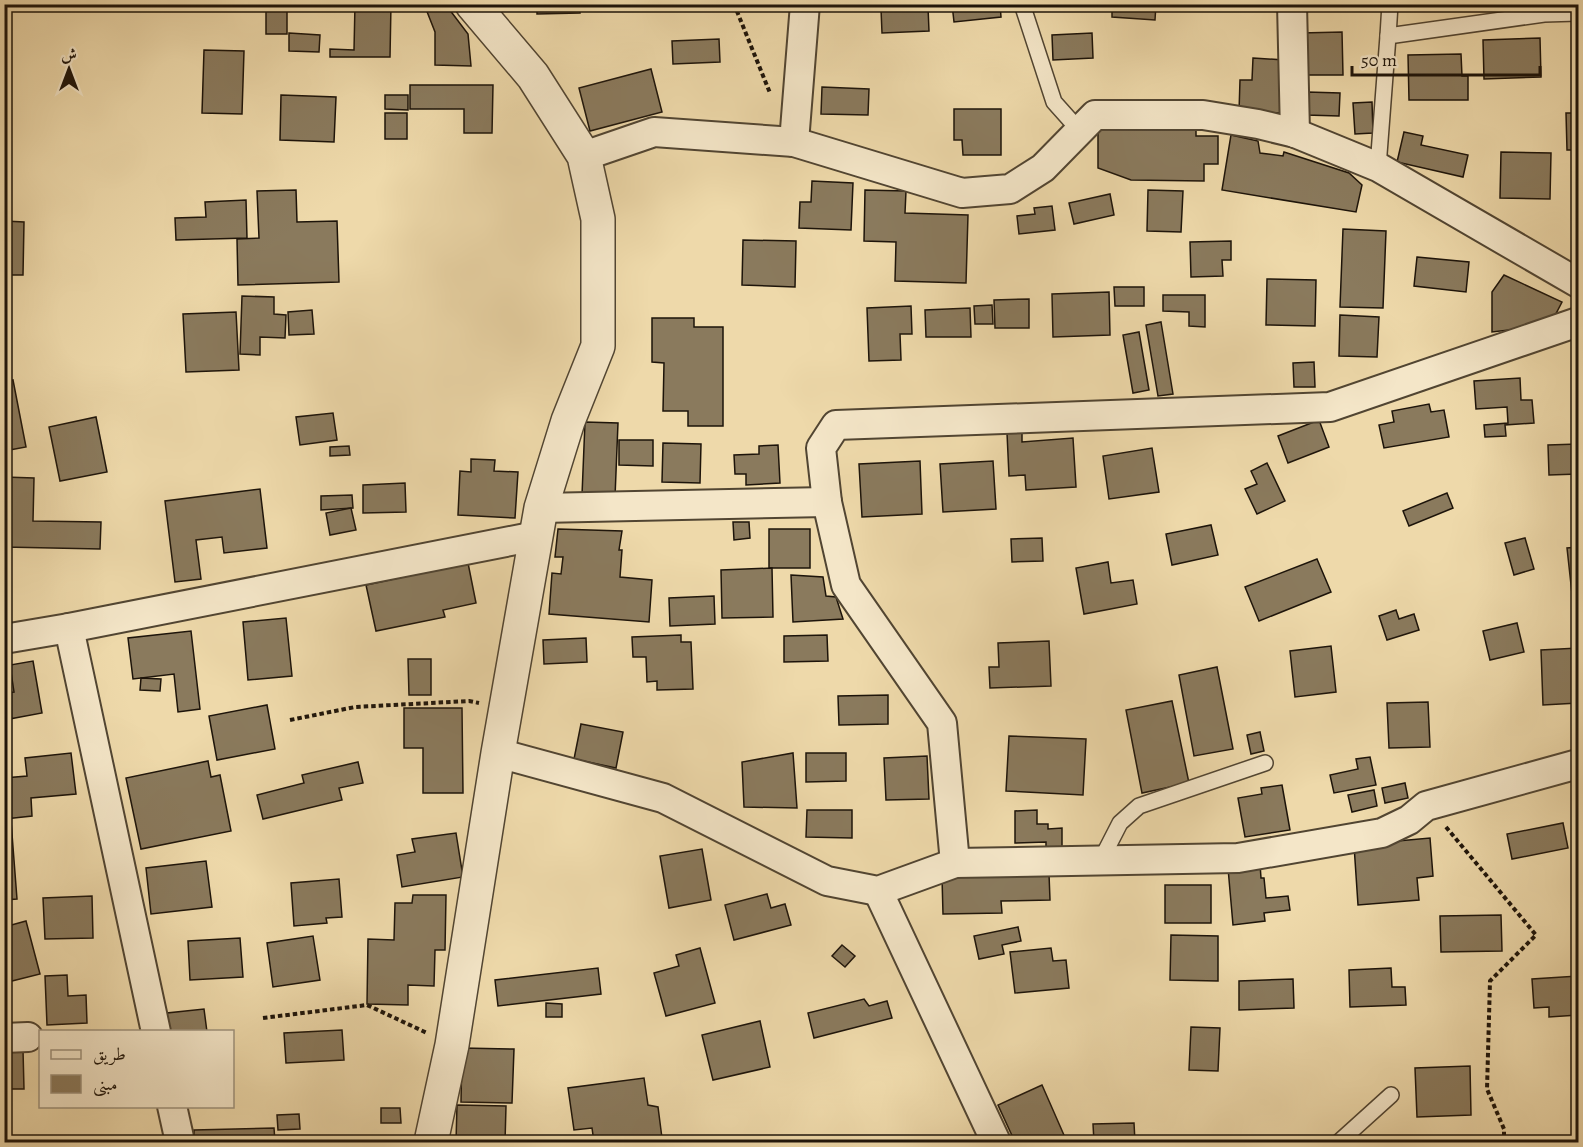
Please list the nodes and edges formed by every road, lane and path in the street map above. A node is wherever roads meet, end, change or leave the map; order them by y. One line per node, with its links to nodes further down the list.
1 (472, 4): 13 (street)
2 (734, 4): 9 (path)
3 (805, 4): 12 (street)
4 (1022, 4): 10 (lane)
5 (1292, 4): 11 (street)
6 (1390, 4): 8 (lane)
7 (1578, 13): 8 (lane)
8 (1388, 36): 14 (lane)
9 (770, 94)
10 (1079, 130): 11 (street); 12 (street)
11 (1295, 133): 14 (street)
12 (794, 142): 13 (street)
13 (584, 156): 18 (street)
14 (1378, 168): 15 (street)
15 (1578, 284)
16 (1578, 322): 17 (street)
17 (827, 502): 18 (street); 28 (street)
18 (539, 522): 19 (street); 21 (street)
19 (69, 628): 20 (street); 31 (street)
20 (10, 643)
21 (506, 706): 22 (path); 23 (street)
22 (290, 720)
23 (498, 753): 29 (street); 32 (street)
24 (1265, 762): 27 (lane)
25 (1578, 764): 26 (street)
26 (1409, 820): 27 (street); 39 (path)
27 (1101, 860): 28 (street)
28 (956, 862): 29 (street)
29 (878, 891): 37 (street)
30 (263, 1018): 32 (path)
31 (156, 1030)
32 (452, 1045): 36 (street)
33 (1391, 1095): 38 (lane)
34 (172, 1108): 35 (street)
35 (180, 1143)
36 (431, 1143)
37 (996, 1143)
38 (1339, 1143)
39 (1504, 1143)

